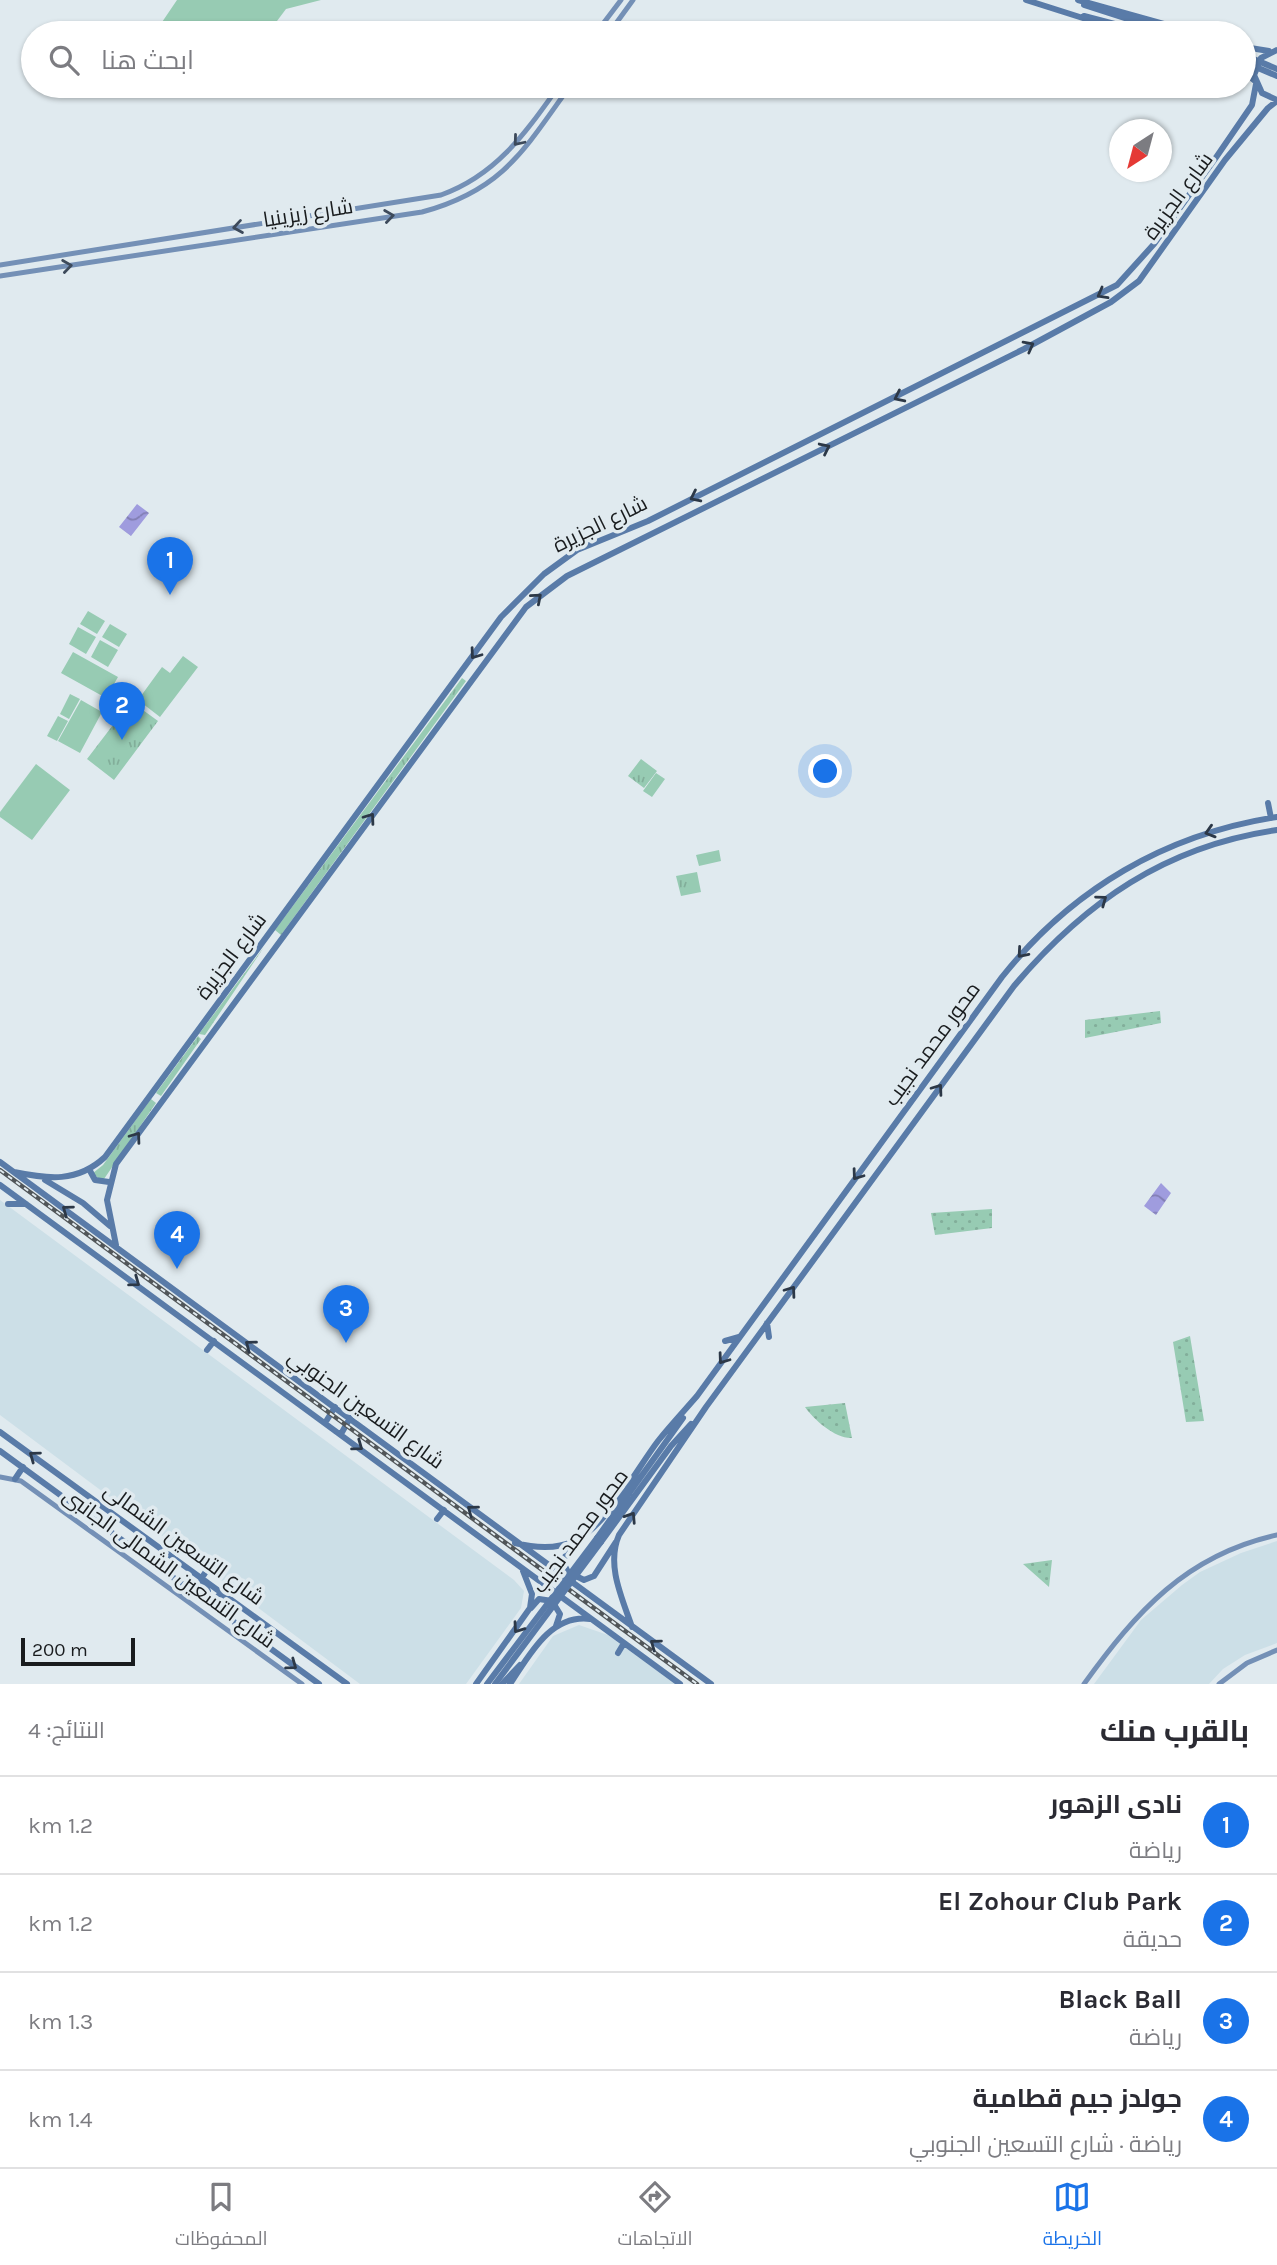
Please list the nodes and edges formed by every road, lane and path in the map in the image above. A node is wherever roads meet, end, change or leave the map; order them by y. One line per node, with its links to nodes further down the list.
1 (621, 0): 6 (main road)
2 (633, 0): 7 (main road)
3 (1026, 0): 5 (main road)
4 (1077, 0): 10 (main road); 11 (main road)
5 (1075, 15): 8 (main road); 9 (main road)
6 (605, 21)
7 (618, 21)
8 (1093, 21)
9 (1100, 21)
10 (1131, 21)
11 (1153, 21)
12 (1274, 51): 13 (main road); 18 (main road, شارع الجزيرة)
13 (1256, 53)
14 (1256, 60): 16 (main road, bridge)
15 (1256, 63): 17 (main road, bridge)
16 (1277, 69)
17 (1277, 76)
18 (1256, 83): 22 (main road)
19 (550, 98): 25 (main road, شارع زيزينيا, one-way to 25)
20 (561, 98): 27 (main road, شارع زيزينيا)
21 (1253, 98): 23 (main road, شارع الجزيرة)
22 (1277, 101): 24 (main road, شارع الجزيرة)
23 (1252, 104): 24 (main road); 34 (main road, شارع الجزيرة)
24 (1265, 111): 35 (main road, شارع الجزيرة)
25 (471, 181): 26 (main road, شارع زيزينيا); 27 (main road)
26 (461, 187): 28 (main road); 29 (main road, شارع زيزينيا, one-way to 29)
27 (476, 192): 28 (main road, شارع زيزينيا)
28 (465, 197): 31 (main road, شارع زيزينيا, one-way to 28)
29 (106, 248): 30 (main road, شارع زيزينيا); 31 (main road)
30 (94, 250): 32 (main road); 33 (main road, شارع زيزينيا)
31 (109, 259): 32 (main road, شارع زيزينيا)
32 (95, 262): 37 (main road, شارع زيزينيا, one-way to 32)
33 (0, 265)
34 (1137, 265): 35 (main road); 36 (main road, شارع الجزيرة)
35 (1146, 272): 38 (main road, شارع الجزيرة)
36 (1131, 273): 38 (main road); 39 (main road, شارع الجزيرة, one-way to 39)
37 (0, 276)
38 (1139, 281): 41 (main road, شارع الجزيرة, one-way to 38)
39 (799, 447): 40 (main road, شارع الجزيرة); 41 (main road)
40 (785, 453): 42 (main road); 43 (main road, شارع الجزيرة, one-way to 43)
41 (803, 458): 42 (main road, شارع الجزيرة)
42 (791, 464): 44 (main road, شارع الجزيرة, one-way to 42)
43 (496, 624): 44 (main road); 45 (main road, شارع الجزيرة)
44 (507, 631): 46 (main road, شارع الجزيرة)
45 (491, 632): 46 (main road); 50 (main road, شارع الجزيرة, one-way to 50)
46 (501, 639): 51 (main road, شارع الجزيرة, one-way to 46)
47 (1268, 803): 48 (main road)
48 (1274, 818): 55 (main road, محور محمد نجيب, one-way to 55)
49 (1277, 830): 59 (main road, محور محمد نجيب, one-way to 49)
50 (271, 932): 51 (main road); 52 (main road, شارع الجزيرة)
51 (281, 939): 53 (main road, شارع الجزيرة)
52 (262, 944): 53 (main road); 56 (main road, شارع الجزيرة)
53 (273, 950): 57 (main road, شارع الجزيرة)
54 (962, 1017): 55 (main road)
55 (969, 1023): 58 (main road, محور محمد نجيب)
56 (195, 1034): 57 (main road); 63 (main road, شارع الجزيرة)
57 (204, 1044): 66 (main road, شارع الجزيرة, one-way to 57)
58 (901, 1115): 59 (main road); 60 (main road, محور محمد نجيب)
59 (917, 1118): 61 (main road, محور محمد نجيب)
60 (880, 1143): 61 (main road); 73 (main road, محور محمد نجيب, one-way to 73)
61 (898, 1144): 74 (main road, محور محمد نجيب, one-way to 61)
62 (0, 1162): 64 (main road, شارع التسعين الجنوبي)
63 (89, 1169): 65 (main road, شارع الجزيرة); 66 (main road)
64 (14, 1172): 65 (main road, شارع الجزيرة); 71 (main road, شارع التسعين الجنوبي, one-way to 64)
65 (41, 1178): 70 (main road)
66 (109, 1182): 70 (main road, شارع الجزيرة)
67 (0, 1185): 68 (main road, شارع التسعين الجنوبي)
68 (26, 1203): 69 (main road); 77 (main road, شارع التسعين الجنوبي, one-way to 77)
69 (8, 1205)
70 (111, 1227): 71 (main road, شارع الجزيرة)
71 (116, 1245): 81 (main road, شارع التسعين الجنوبي, one-way to 71)
72 (785, 1256): 73 (main road)
73 (793, 1263): 75 (main road, محور محمد نجيب)
74 (767, 1323): 76 (main road); 82 (main road, محور محمد نجيب)
75 (739, 1337): 78 (main road); 80 (main road, محور محمد نجيب, one-way to 80)
76 (769, 1337)
77 (214, 1341): 79 (main road); 84 (main road, شارع التسعين الجنوبي)
78 (725, 1341)
79 (207, 1350)
80 (697, 1396): 99 (main road, محور محمد نجيب); 100 (main road, محور محمد نجيب)
81 (335, 1407): 83 (main road, شارع التسعين الجنوبي); 84 (main road)
82 (706, 1407): 100 (main road, محور محمد نجيب); 101 (main road, محور محمد نجيب, one-way to 82)
83 (350, 1418): 86 (main road); 102 (main road, شارع التسعين الجنوبي, one-way to 83)
84 (326, 1423): 86 (main road, شارع التسعين الجنوبي)
85 (0, 1432): 90 (main road, شارع التسعين الشمالى, one-way to 85)
86 (341, 1434): 95 (main road, شارع التسعين الجنوبي, one-way to 95)
87 (0, 1451): 89 (main road, شارع التسعين الشمالى)
88 (63, 1466): 90 (main road)
89 (23, 1467): 92 (main road); 106 (main road, شارع التسعين الشمالى)
90 (58, 1474): 94 (main road, شارع التسعين الشمالى)
91 (0, 1477): 92 (main road)
92 (18, 1480): 118 (main road, شارع التسعين الشمالى الجانبى)
93 (87, 1483): 94 (main road)
94 (82, 1491): 105 (main road, شارع التسعين الشمالى)
95 (444, 1510): 96 (main road); 103 (main road, شارع التسعين الجنوبي)
96 (437, 1519)
97 (578, 1529): 99 (main road)
98 (1277, 1535): 129 (main road)
99 (582, 1536): 101 (main road); 102 (main road, محور محمد نجيب)
100 (599, 1540): 123 (main road, محور محمد نجيب, bridge); 124 (main road, محور محمد نجيب, bridge)
101 (616, 1542): 112 (main road, محور محمد نجيب)
102 (515, 1543): 112 (main road, شارع التسعين الجنوبي)
103 (520, 1566): 108 (main road); 110 (main road, شارع التسعين الجنوبي)
104 (207, 1570): 105 (main road)
105 (201, 1579): 106 (main road); 107 (main road, شارع التسعين الشمالى)
106 (198, 1595): 109 (main road, شارع التسعين الشمالى)
107 (227, 1597): 109 (main road); 120 (main road, شارع التسعين الشمالى)
108 (530, 1608): 111 (main road); 114 (main road, one-way to 114)
109 (223, 1613): 119 (main road, شارع التسعين الشمالى, one-way to 119)
110 (594, 1619): 111 (main road); 113 (main road, شارع التسعين الجنوبي)
111 (556, 1626): 117 (main road)
112 (632, 1627): 128 (main road, شارع التسعين الجنوبي, one-way to 112)
113 (624, 1643): 116 (main road); 127 (main road, شارع التسعين الجنوبي)
114 (505, 1646): 121 (main road); 122 (main road)
115 (1277, 1650): 130 (main road)
116 (618, 1653)
117 (526, 1661): 125 (main road); 126 (main road)
118 (300, 1683)
119 (319, 1684)
120 (347, 1684)
121 (476, 1684)
122 (481, 1684)
123 (487, 1684)
124 (495, 1684)
125 (502, 1684)
126 (510, 1684)
127 (680, 1684)
128 (711, 1684)
129 (1084, 1684)
130 (1219, 1684)

